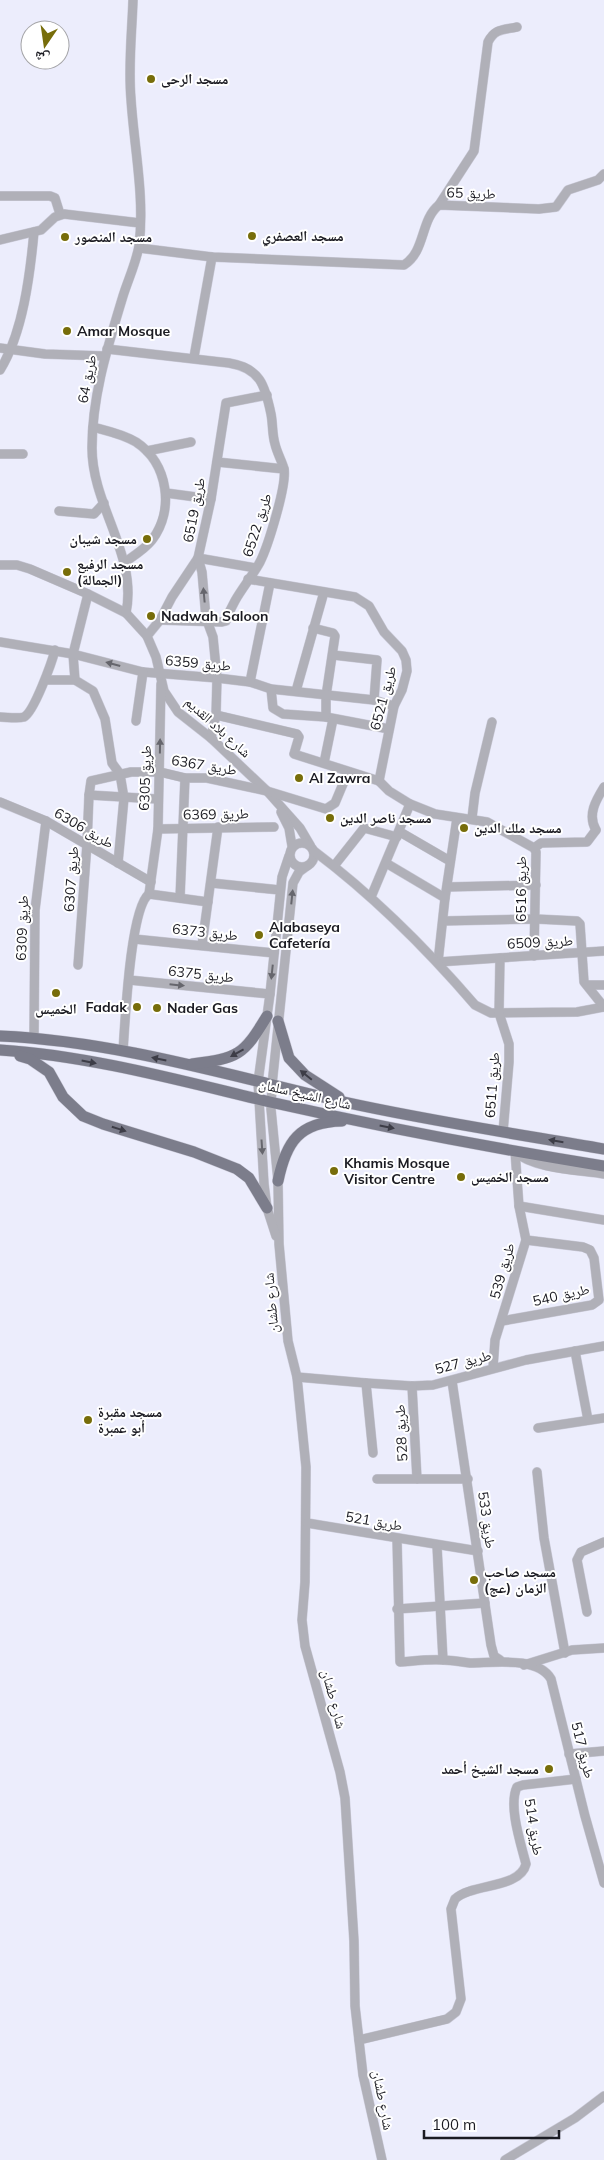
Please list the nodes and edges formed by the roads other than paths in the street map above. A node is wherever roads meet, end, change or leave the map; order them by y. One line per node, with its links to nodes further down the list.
1 (133, 0): 7 (street, طريق 64)
2 (518, 27): 5 (street)
3 (604, 174): 5 (street, طريق 65)
4 (0, 196): 6 (street)
5 (439, 205): 11 (street, طريق 65)
6 (60, 214): 7 (street); 8 (street)
7 (140, 223): 10 (street, طريق 64)
8 (34, 232): 9 (street); 13 (street)
9 (0, 240)
10 (138, 248): 11 (street, طريق 65); 14 (street, طريق 64)
11 (212, 257): 15 (street)
12 (0, 348): 13 (street)
13 (10, 349): 14 (street); 16 (street)
14 (106, 352): 15 (street); 18 (street, طريق 64)
15 (194, 358): 17 (street)
16 (0, 370)
17 (267, 396): 23 (street, طريق 6519); 24 (street)
18 (93, 427): 20 (street); 27 (street, طريق 64)
19 (191, 442): 20 (street)
20 (147, 451): 25 (street)
21 (0, 454): 22 (street)
22 (23, 454)
23 (217, 462): 24 (street); 26 (street, طريق 6519)
24 (284, 469): 32 (street, طريق 6522)
25 (166, 493): 26 (street); 30 (street)
26 (211, 499): 29 (street, طريق 6519)
27 (104, 503): 28 (street); 30 (street, طريق 64)
28 (59, 511)
29 (198, 558): 32 (street, طريق 6522); 38 (street); 39 (street, طريق 6519, one-way to 29)
30 (125, 562): 37 (street, طريق 64)
31 (0, 565): 36 (street, شارع بلاد القديم)
32 (256, 568): 33 (street)
33 (248, 579): 34 (street); 39 (street)
34 (270, 583): 35 (street); 51 (street)
35 (324, 592): 40 (street); 56 (street, طريق 6521)
36 (88, 594): 37 (street, شارع بلاد القديم); 44 (street)
37 (126, 613): 41 (street, شارع بلاد القديم)
38 (160, 620): 39 (street); 41 (street)
39 (208, 622): 48 (street, طريق 6519)
40 (312, 628): 45 (street); 53 (street)
41 (147, 636): 47 (street, شارع بلاد القديم)
42 (0, 642): 43 (street, طريق 6359)
43 (55, 650): 44 (street, طريق 6359); 49 (street)
44 (73, 654): 46 (street, طريق 6359, one-way to 44); 50 (street)
45 (333, 655): 54 (street); 55 (street)
46 (143, 672): 47 (street, طريق 6359); 61 (street)
47 (161, 674): 48 (street, طريق 6359); 65 (street, شارع بلاد القديم); 67 (street, طريق 6305, one-way to 47)
48 (217, 678): 51 (street, طريق 6359); 58 (street, طريق 6519)
49 (46, 680): 50 (street); 59 (street)
50 (75, 680): 69 (street)
51 (250, 682): 52 (street, طريق 6359)
52 (271, 689): 53 (street, طريق 6359); 57 (street)
53 (296, 691): 54 (street, طريق 6359)
54 (326, 696): 55 (street, طريق 6359); 60 (street)
55 (374, 700): 56 (street, طريق 6359)
56 (394, 706): 64 (street, طريق 6521)
57 (283, 714): 60 (street); 63 (street)
58 (216, 715): 63 (street, طريق 6516); 65 (street, طريق 6519)
59 (0, 717)
60 (329, 718): 64 (street); 66 (street)
61 (136, 720)
62 (492, 722): 80 (street)
63 (279, 728): 66 (street, طريق 6516)
64 (389, 729): 71 (street, طريق 6521)
65 (211, 738): 73 (street, شارع بلاد القديم)
66 (324, 763): 68 (street, طريق 6516)
67 (160, 772): 69 (street, طريق 6367); 70 (street, طريق 6367); 76 (street, طريق 6305)
68 (348, 772): 71 (street, طريق 6516); 73 (street, طريق 6367)
69 (120, 774): 74 (street, طريق 6367); 75 (street)
70 (185, 778): 73 (street, طريق 6367); 85 (street)
71 (379, 781): 78 (street, طريق 6516)
72 (604, 787): 86 (street)
73 (267, 791): 89 (street, شارع بلاد القديم); 90 (street, شارع بلاد القديم)
74 (89, 795): 75 (street); 88 (street, طريق 6307)
75 (124, 798): 76 (street); 94 (street)
76 (157, 799): 84 (street, طريق 6305)
77 (0, 802): 81 (street, طريق 6306)
78 (410, 804): 79 (street, طريق 6516); 87 (street)
79 (457, 818): 80 (street, طريق 6516); 93 (street)
80 (472, 818): 91 (street, طريق 6516)
81 (46, 821): 88 (street, طريق 6306); 127 (street, طريق 6309)
82 (218, 827): 83 (street, طريق 6369); 85 (street, طريق 6369); 99 (street)
83 (274, 827)
84 (158, 829): 85 (street, طريق 6369); 98 (street, طريق 6305)
85 (184, 829): 105 (street)
86 (600, 830): 91 (street)
87 (398, 834): 93 (street); 95 (street); 97 (street)
88 (87, 844): 94 (street, طريق 6306); 118 (street, طريق 6307)
89 (292, 846): 90 (street); 92 (street)
90 (312, 848): 96 (street); 97 (street)
91 (534, 848): 100 (street, طريق 6516)
92 (289, 856): 96 (street); 102 (street)
93 (450, 861): 101 (street)
94 (118, 863): 98 (street, طريق 6306)
95 (386, 863): 104 (street); 106 (street)
96 (308, 865): 97 (street); 125 (street, one-way to 96)
97 (334, 866): 104 (street)
98 (151, 882): 103 (street, طريق 6305)
99 (211, 883): 102 (street); 107 (street)
100 (536, 885): 101 (street); 108 (street, طريق 6516)
101 (447, 887): 106 (street)
102 (280, 890): 113 (street)
103 (149, 894): 105 (street); 110 (street)
104 (371, 897): 117 (street)
105 (180, 898): 107 (street)
106 (444, 898): 109 (street)
107 (208, 902): 111 (street)
108 (536, 919): 109 (street); 114 (street); 115 (street, طريق 6516)
109 (443, 921): 117 (street)
110 (134, 939): 111 (street, طريق 6373); 119 (street)
111 (202, 945): 113 (street, طريق 6373)
112 (604, 951): 114 (street, طريق 6509)
113 (274, 953): 122 (street, one-way to 122)
114 (581, 954): 115 (street, طريق 6509); 120 (street)
115 (534, 956): 116 (street, طريق 6509)
116 (500, 958): 117 (street, طريق 6509); 124 (street, طريق 6509)
117 (438, 962): 124 (street)
118 (78, 965)
119 (129, 980): 122 (street, طريق 6375, one-way to 122); 129 (street)
120 (587, 985): 121 (street); 123 (street)
121 (604, 985)
122 (270, 994): 125 (street)
123 (604, 1007): 124 (street)
124 (495, 1013): 137 (street, طريق 6511)
125 (272, 1018): 130 (main road, one-way to 130); 131 (street); 132 (street); 135 (main road, one-way to 125)
126 (0, 1036): 127 (main road, شارع الشيخ سلمان)
127 (34, 1037): 129 (main road, شارع الشيخ سلمان)
128 (1, 1050): 133 (main road, شارع الشيخ سلمان, one-way to 133); 144 (main road, one-way to 144)
129 (123, 1052): 130 (main road, شارع الشيخ سلمان, one-way to 129)
130 (185, 1065): 131 (main road, شارع الشيخ سلمان)
131 (258, 1082): 132 (main road, شارع الشيخ سلمان); 133 (street, شارع طشان)
132 (272, 1085): 134 (street, شارع طشان); 135 (main road, شارع الشيخ سلمان)
133 (258, 1099): 134 (main road, شارع الشيخ سلمان); 144 (street, شارع طشان, one-way to 144)
134 (271, 1102): 136 (main road, شارع الشيخ سلمان); 142 (street, شارع طشان)
135 (347, 1102): 137 (main road, شارع الشيخ سلمان)
136 (360, 1121): 139 (main road, شارع الشيخ سلمان, one-way to 139); 142 (main road)
137 (502, 1132): 138 (main road, شارع الشيخ سلمان, one-way to 137)
138 (604, 1149)
139 (515, 1151): 140 (main road, شارع الشيخ سلمان); 141 (street); 143 (street, طريق 539)
140 (604, 1166)
141 (604, 1174)
142 (278, 1181): 147 (street, شارع طشان)
143 (519, 1206): 145 (street); 146 (street, طريق 539)
144 (267, 1208): 147 (street, شارع طشان)
145 (604, 1220)
146 (526, 1240): 148 (street, طريق 539); 148 (street, طريق 540)
147 (279, 1244): 152 (street, شارع طشان)
148 (502, 1321): 151 (street, طريق 539)
149 (604, 1346): 150 (street, طريق 527)
150 (575, 1351): 151 (street, طريق 527); 157 (street)
151 (493, 1368): 153 (street, طريق 527)
152 (297, 1377): 154 (street, طريق 527); 164 (street, شارع طشان)
153 (452, 1381): 155 (street, طريق 527); 161 (street, طريق 533)
154 (366, 1384): 155 (street, طريق 527); 159 (street)
155 (412, 1386): 163 (street, طريق 528)
156 (604, 1418): 157 (street)
157 (588, 1420): 158 (street)
158 (538, 1428)
159 (372, 1453)
160 (537, 1472): 174 (street)
161 (468, 1478): 163 (street); 168 (street, طريق 533)
162 (377, 1479): 163 (street)
163 (417, 1479)
164 (307, 1523): 165 (street, طريق 521); 182 (street, شارع طشان)
165 (397, 1539): 167 (street, طريق 521); 171 (street)
166 (604, 1542): 172 (street)
167 (437, 1546): 168 (street, طريق 521); 170 (street)
168 (478, 1552): 169 (street, طريق 533)
169 (485, 1603): 170 (street); 176 (street, طريق 533)
170 (439, 1607): 171 (street); 175 (street)
171 (397, 1609): 175 (street, طريق 517)
172 (587, 1612)
173 (604, 1648): 174 (street)
174 (565, 1653): 177 (street)
175 (443, 1660): 176 (street, طريق 517)
176 (500, 1660): 177 (street, طريق 517)
177 (524, 1665): 179 (street, طريق 517)
178 (604, 1752): 179 (street)
179 (569, 1754): 180 (street, طريق 517)
180 (576, 1778): 181 (street, طريق 517); 182 (street, طريق 514)
181 (604, 1883)
182 (359, 2040): 184 (street, شارع طشان)
183 (604, 2096): 185 (street)
184 (382, 2160)
185 (505, 2160)

